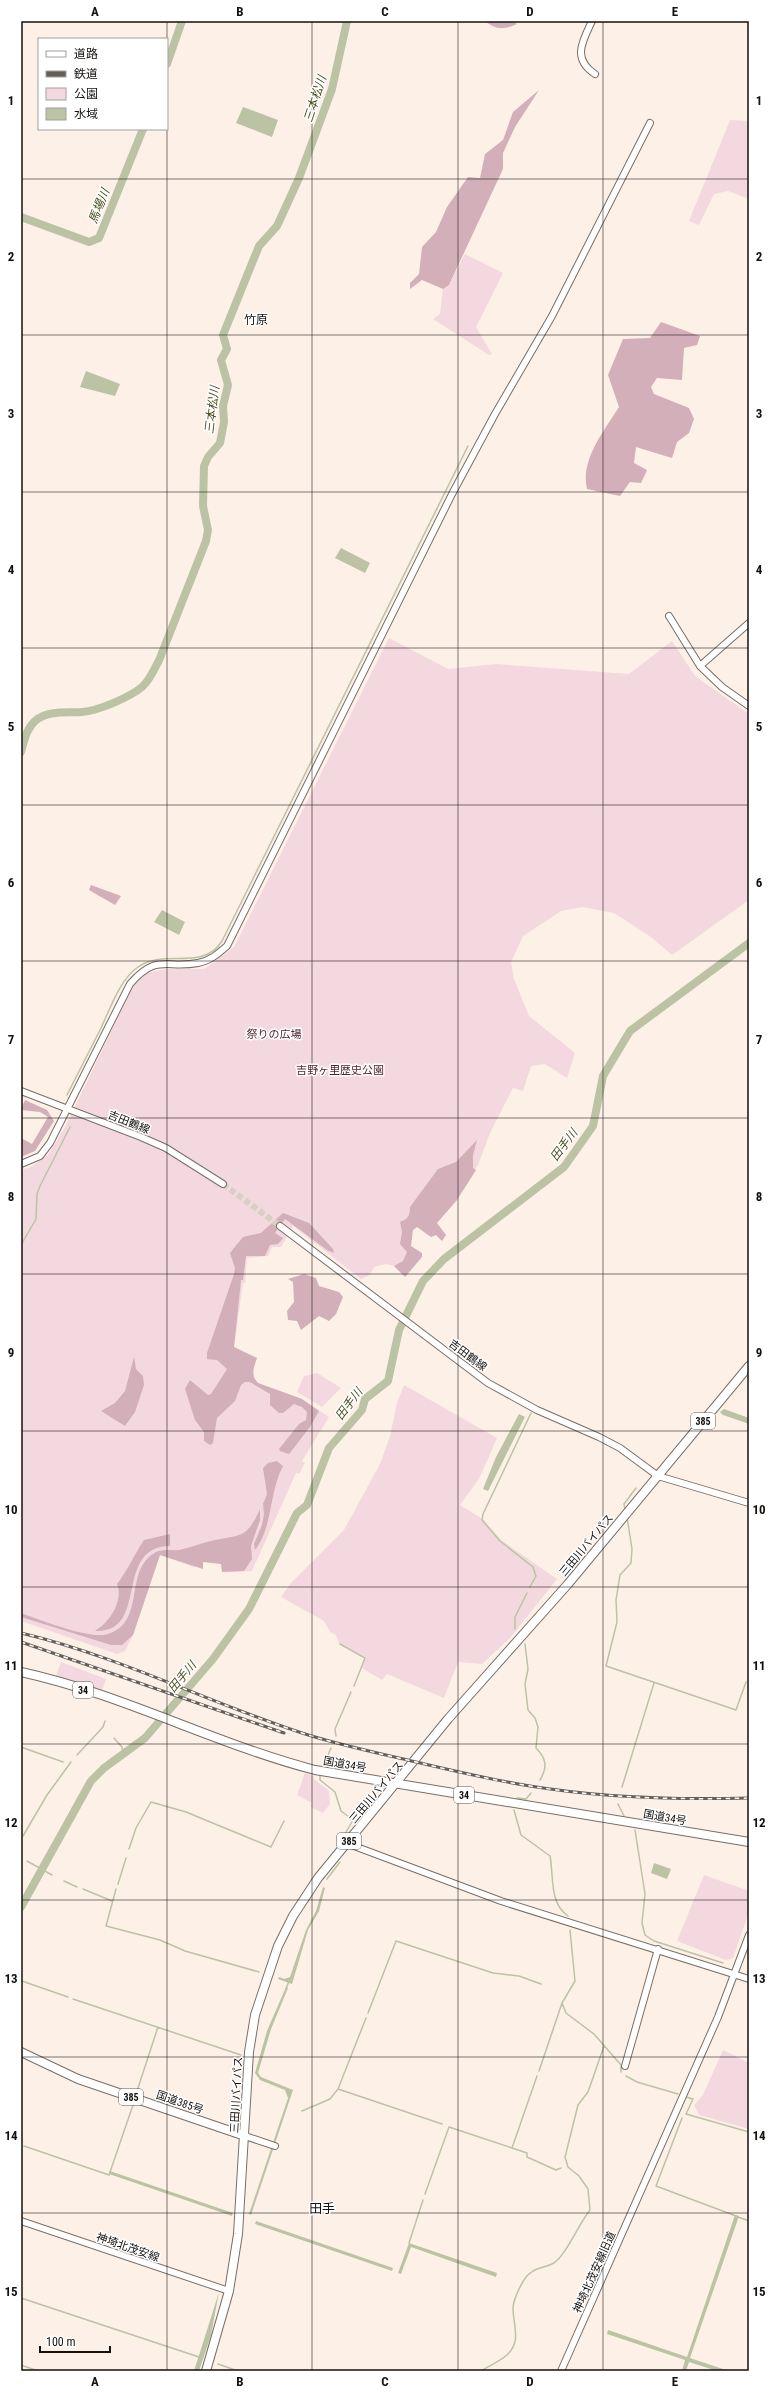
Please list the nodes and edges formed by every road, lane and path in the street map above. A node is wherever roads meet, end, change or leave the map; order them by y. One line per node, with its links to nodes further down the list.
1 (592, 21): 2 (street)
2 (595, 74)
3 (650, 123): 9 (street)
4 (670, 616): 6 (street)
5 (749, 623): 6 (street)
6 (700, 666): 7 (street)
7 (749, 706)
8 (21, 1091): 9 (street, 吉田鶴線)
9 (68, 1108): 10 (street); 11 (street, 吉田鶴線)
10 (21, 1164)
11 (223, 1184)
12 (280, 1226): 14 (street, 吉田鶴線)
13 (749, 1366): 14 (highway, 385)
14 (658, 1476): 15 (street, 吉田鶴線); 17 (highway, 三田川バイパス / 385)
15 (749, 1503)
16 (21, 1672): 17 (highway, 国道34号 / 34)
17 (397, 1784): 18 (highway, 国道34号 / 34); 19 (highway, 三田川バイパス / 385)
18 (749, 1842)
19 (346, 1843): 21 (street); 26 (highway, 三田川バイパス / 385)
20 (749, 1935): 22 (street, 神埼北茂安線旧道)
21 (658, 1949): 22 (street); 25 (street)
22 (735, 1975): 23 (street); 31 (street, 神埼北茂安線旧道)
23 (749, 1979)
24 (21, 2052): 26 (highway, 国道385号 / 385)
25 (625, 2066)
26 (245, 2136): 27 (street); 29 (highway, 三田川バイパス / 385)
27 (273, 2146)
28 (21, 2221): 29 (street, 神埼北茂安線)
29 (229, 2291): 30 (highway, 三田川バイパス / 385)
30 (206, 2371)
31 (561, 2371)

